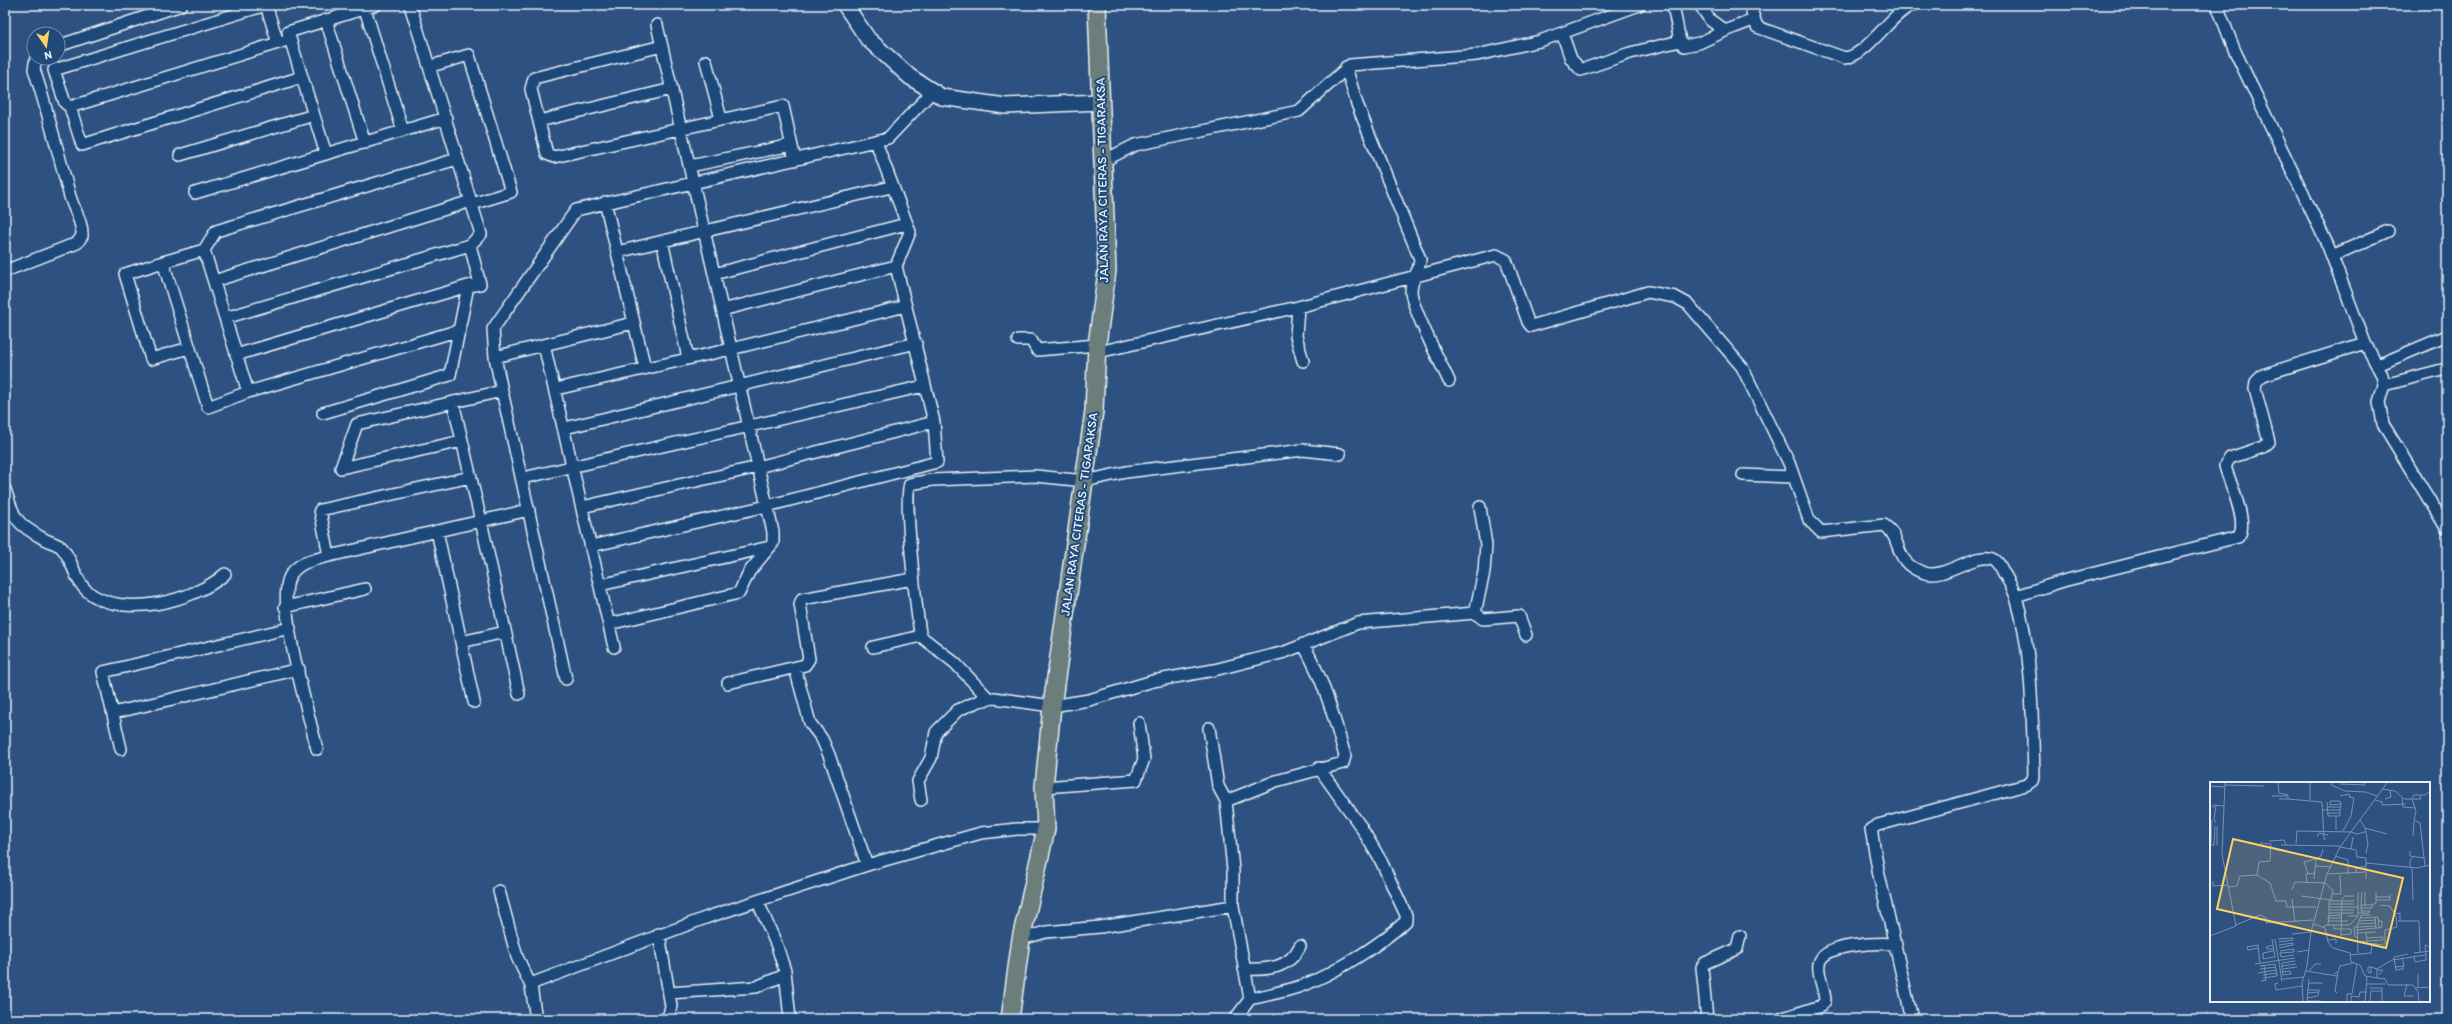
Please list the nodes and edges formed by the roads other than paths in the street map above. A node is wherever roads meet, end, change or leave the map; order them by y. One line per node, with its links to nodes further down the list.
1 (181, 5): 20 (street)
2 (376, 5): 12 (street)
3 (410, 5): 25 (street)
4 (845, 5): 29 (street)
5 (1097, 5): 30 (main road, JALAN RAYA CITERAS - TIGARAKSA)
6 (1639, 5): 17 (street)
7 (1673, 5): 19 (street)
8 (1700, 5): 16 (street)
9 (1755, 5): 14 (street)
10 (1912, 5): 14 (street)
11 (2218, 5): 59 (street)
12 (365, 8): 13 (street); 37 (street)
13 (326, 20): 18 (street); 39 (street)
14 (1753, 20): 16 (street)
15 (657, 25): 22 (street)
16 (1725, 31): 19 (street)
17 (1562, 33): 19 (street); 26 (street)
18 (290, 38): 21 (street); 27 (street)
19 (1680, 41)
20 (66, 43)
21 (278, 43): 31 (street); 31 (street)
22 (662, 46): 28 (street); 35 (street)
23 (706, 61): 34 (street)
24 (35, 66): 62 (street)
25 (431, 66): 33 (street); 50 (street)
26 (1346, 67): 45 (street); 64 (street)
27 (302, 77): 31 (street); 32 (street)
28 (672, 89): 35 (street); 36 (street)
29 (933, 91): 30 (street); 38 (street)
30 (1100, 102): 45 (main road, JALAN RAYA CITERAS - TIGARAKSA)
31 (70, 107)
32 (314, 115): 41 (street); 42 (street)
33 (446, 118): 37 (street); 43 (street)
34 (721, 119): 36 (street); 40 (street)
35 (539, 121): 36 (street)
36 (681, 128): 46 (street)
37 (403, 131): 39 (street)
38 (876, 142): 44 (street); 48 (street)
39 (365, 143): 41 (street)
40 (792, 145): 44 (street); 46 (street)
41 (326, 154): 49 (street)
42 (180, 155)
43 (457, 159): 50 (street); 57 (street)
44 (795, 160): 47 (street)
45 (1101, 162): 79 (main road, JALAN RAYA CITERAS - TIGARAKSA)
46 (690, 166): 47 (street)
47 (693, 182): 51 (street); 53 (street)
48 (891, 187): 52 (street); 53 (street)
49 (195, 193)
50 (472, 202): 56 (street); 65 (street)
51 (605, 202): 58 (street); 82 (street)
52 (906, 224): 61 (street); 63 (street)
53 (704, 230): 55 (street); 63 (street)
54 (2388, 231): 59 (street)
55 (662, 241): 58 (street); 83 (street)
56 (470, 245): 66 (street); 70 (street)
57 (204, 250): 60 (street); 65 (street)
58 (617, 252): 71 (street)
59 (2332, 256): 76 (street)
60 (163, 262): 78 (street); 78 (street)
61 (896, 266): 67 (street); 69 (street)
62 (5, 271)
63 (714, 274): 69 (street)
64 (1417, 274): 68 (street); 88 (street); 106 (street)
65 (214, 281): 70 (street)
66 (468, 286): 72 (street); 81 (street)
67 (906, 306): 75 (street); 80 (street)
68 (1298, 307): 79 (street); 84 (street)
69 (722, 310): 80 (street)
70 (225, 318): 81 (street)
71 (633, 324): 77 (street); 86 (street)
72 (460, 330): 94 (street); 96 (street)
73 (2447, 336): 85 (street)
74 (1018, 340): 79 (street)
75 (916, 343): 90 (street); 91 (street)
76 (2365, 343): 85 (street); 124 (street)
77 (544, 345): 82 (street); 92 (street)
78 (189, 348): 94 (street)
79 (1097, 348): 108 (main road, JALAN RAYA CITERAS - TIGARAKSA)
80 (731, 349): 83 (street); 91 (street)
81 (236, 354): 94 (street)
82 (495, 357): 93 (street)
83 (688, 358): 86 (street)
84 (1303, 361)
85 (2378, 365): 89 (street)
86 (645, 368): 92 (street)
87 (2442, 370): 89 (street)
88 (1449, 381)
89 (2384, 385): 115 (street)
90 (924, 386): 97 (street); 98 (street)
91 (740, 387): 98 (street); 99 (street)
92 (556, 389): 99 (street)
93 (502, 391): 95 (street); 107 (street)
94 (248, 392)
95 (453, 402): 100 (street); 100 (street)
96 (322, 413)
97 (934, 422): 103 (street); 111 (street)
98 (748, 427): 102 (street); 103 (street)
99 (565, 428): 102 (street)
100 (462, 441): 105 (street)
101 (1340, 454): 108 (street)
102 (573, 466): 107 (street); 110 (street)
103 (758, 467): 110 (street); 111 (street)
104 (1743, 475): 106 (street)
105 (471, 477): 114 (street); 119 (street)
106 (1794, 477): 124 (street)
107 (523, 478): 113 (street)
108 (1085, 480): 121 (street); 143 (main road, JALAN RAYA CITERAS - TIGARAKSA)
109 (6, 496): 120 (street)
110 (582, 506): 117 (street)
111 (767, 506): 117 (street); 118 (street)
112 (1480, 508): 126 (street)
113 (529, 510): 114 (street); 138 (street)
114 (481, 521): 116 (street); 129 (street)
115 (2447, 529)
116 (437, 531): 119 (street); 132 (street)
117 (591, 546): 122 (street)
118 (770, 547): 122 (street); 127 (street)
119 (329, 556): 125 (street)
120 (225, 574)
121 (913, 578): 131 (street); 136 (street)
122 (600, 585): 127 (street)
123 (365, 589): 125 (street)
124 (2016, 596): 161 (street)
125 (286, 607): 128 (street)
126 (1475, 613): 130 (street); 133 (street)
127 (609, 624): 134 (street)
128 (290, 628): 137 (street); 144 (street)
129 (505, 632): 132 (street); 140 (street)
130 (1526, 635)
131 (921, 636): 135 (street); 141 (street)
132 (461, 642): 142 (street)
133 (1304, 644): 143 (street); 149 (street)
134 (614, 647)
135 (873, 647)
136 (795, 668): 139 (street); 154 (street)
137 (299, 669): 144 (street); 148 (street)
138 (566, 679)
139 (728, 683)
140 (519, 694)
141 (989, 699): 143 (street); 151 (street)
142 (474, 702)
143 (1052, 706): 150 (main road, JALAN RAYA CITERAS - TIGARAKSA)
144 (113, 712): 147 (street)
145 (1139, 723): 150 (street)
146 (1209, 728): 152 (street)
147 (121, 749)
148 (317, 749)
149 (1319, 768): 152 (street); 167 (street)
150 (1044, 787): 153 (main road, JALAN RAYA CITERAS - TIGARAKSA)
151 (921, 800)
152 (1226, 801): 157 (street)
153 (1046, 829): 154 (street); 160 (main road, JALAN RAYA CITERAS - TIGARAKSA)
154 (867, 866): 156 (street)
155 (499, 891): 165 (street)
156 (758, 902): 158 (street); 164 (street)
157 (1233, 906): 160 (street); 163 (street)
158 (659, 934): 165 (street); 166 (street)
159 (1740, 936): 173 (street)
160 (1021, 939): 171 (main road, JALAN RAYA CITERAS - TIGARAKSA)
161 (1896, 944): 174 (street); 175 (street)
162 (1300, 946): 163 (street)
163 (1244, 969): 167 (street)
164 (786, 975): 166 (street); 170 (street)
165 (531, 986): 168 (street)
166 (669, 993): 169 (street)
167 (1250, 998): 172 (street)
168 (536, 1019)
169 (665, 1019)
170 (790, 1019)
171 (1010, 1019)
172 (1235, 1019)
173 (1707, 1019)
174 (1780, 1019)
175 (1912, 1019)

